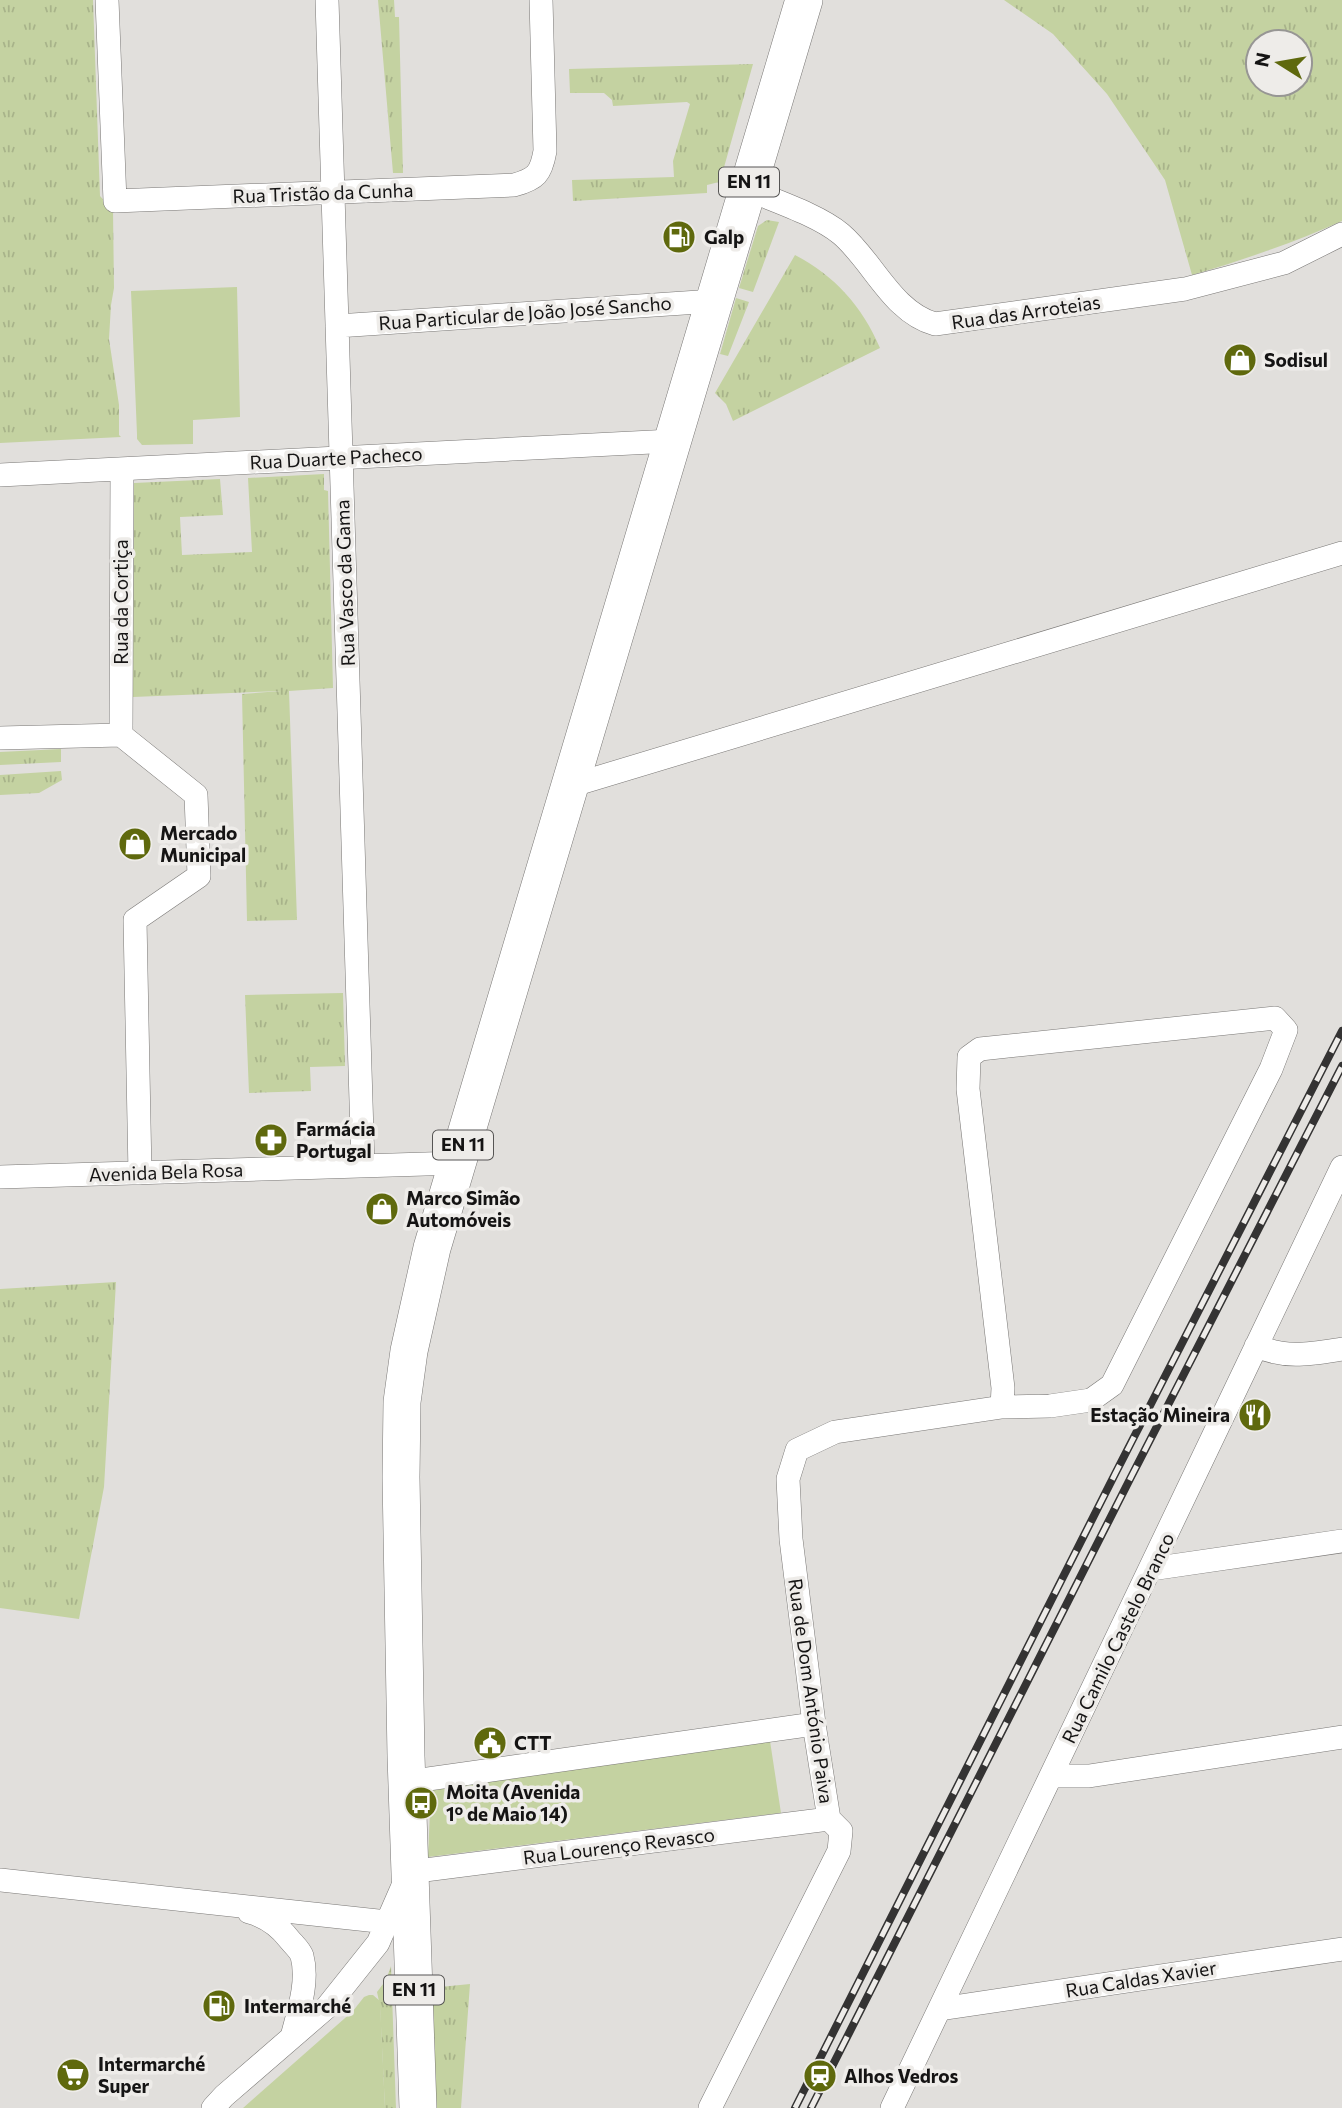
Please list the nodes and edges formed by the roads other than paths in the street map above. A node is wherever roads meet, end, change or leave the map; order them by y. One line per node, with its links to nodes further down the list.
1 (107, 0): 6 (street, Rua Tristão da Cunha)
2 (327, 0): 6 (street, Rua Vasco da Gama)
3 (541, 0): 6 (street, Rua Tristão da Cunha)
4 (804, 0): 5 (main road, EN 11)
5 (747, 189): 7 (street, Rua das Arroteias); 8 (main road, EN 11)
6 (334, 194): 9 (street, Rua Vasco da Gama)
7 (1342, 234)
8 (714, 301): 9 (street, Rua Particular de João José Sancho); 10 (main road, EN 11)
9 (337, 326): 11 (street, Rua Vasco da Gama)
10 (672, 442): 11 (street, Rua Duarte Pacheco); 17 (main road, EN 11)
11 (341, 457): 12 (street, Rua Duarte Pacheco); 19 (street, Rua Vasco da Gama)
12 (122, 469): 13 (street, Rua Duarte Pacheco); 15 (street, Rua da Cortiça)
13 (0, 475)
14 (1342, 553): 17 (street)
15 (121, 735): 16 (street); 21 (street)
16 (0, 738)
17 (570, 786): 18 (main road, EN 11)
18 (458, 1163): 19 (street, Avenida Bela Rosa); 31 (main road, EN 11)
19 (363, 1166): 21 (street, Avenida Bela Rosa)
20 (1342, 1167): 23 (street, Rua Camilo Castelo Branco)
21 (140, 1173): 22 (street, Avenida Bela Rosa)
22 (0, 1177)
23 (1255, 1346): 24 (street); 27 (street, Rua Camilo Castelo Branco)
24 (1342, 1349)
25 (1002, 1407): 25 (street, Rua de Dom António Paiva); 28 (street, Rua de Dom António Paiva)
26 (1342, 1541): 27 (street)
27 (1151, 1569): 30 (street, Rua Camilo Castelo Branco)
28 (814, 1724): 31 (street); 32 (street, Rua de Dom António Paiva)
29 (1342, 1737): 30 (street)
30 (1051, 1776): 38 (street, Rua Camilo Castelo Branco)
31 (407, 1782): 33 (main road, EN 11)
32 (829, 1819): 33 (street, Rua Lourenço Revasco); 42 (street, Rua de Dom António Paiva)
33 (410, 1872): 36 (street); 41 (main road, EN 11)
34 (0, 1880): 35 (street)
35 (226, 1905): 36 (street); 39 (street)
36 (387, 1922): 39 (street)
37 (1342, 1949): 38 (street, Rua Caldas Xavier)
38 (940, 2009): 43 (street, Rua Camilo Castelo Branco)
39 (292, 2037): 40 (street)
40 (213, 2108)
41 (418, 2108)
42 (710, 2108)
43 (892, 2108)

